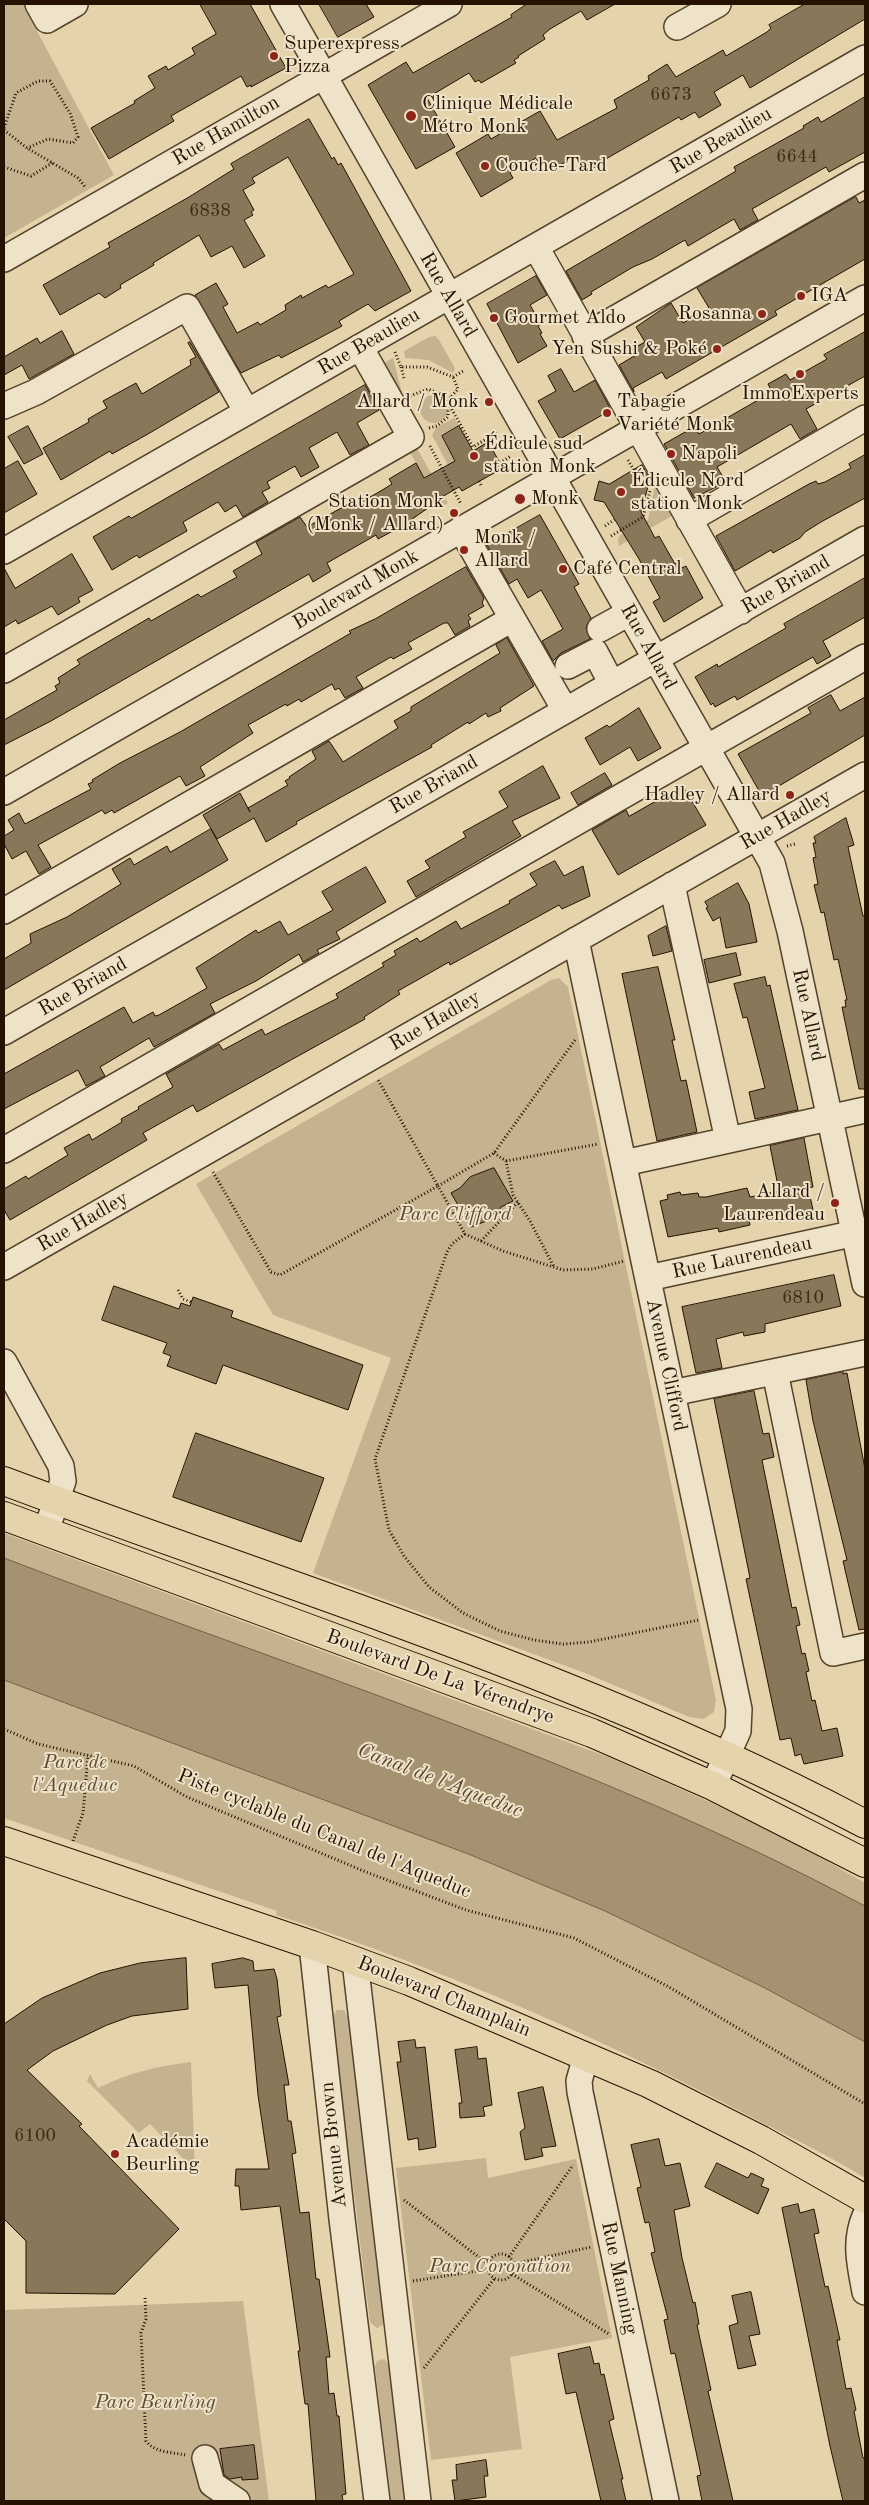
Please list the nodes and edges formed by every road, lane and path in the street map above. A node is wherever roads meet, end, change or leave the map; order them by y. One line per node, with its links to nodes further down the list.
1 (38, 4): 2 (street)
2 (75, 4)
3 (283, 4): 9 (street, Rue Allard)
4 (449, 4): 6 (street, Rue Hamilton)
5 (718, 4): 7 (street)
6 (423, 10): 9 (street, Rue Hamilton)
7 (677, 27)
8 (865, 58): 16 (street, Rue Beaulieu)
9 (324, 75): 17 (street, Rue Hamilton); 18 (street, Rue Allard)
10 (4, 129): 11 (path); 11 (path)
11 (28, 148): 12 (path)
12 (54, 162): 13 (path); 15 (path)
13 (4, 167)
14 (865, 175): 20 (street)
15 (89, 192)
16 (536, 247): 18 (street, Rue Beaulieu); 20 (street)
17 (4, 259)
18 (449, 296): 21 (street, Rue Beaulieu); 39 (street, Rue Allard)
19 (865, 298): 32 (street, Boulevard Monk)
20 (585, 336): 32 (street)
21 (360, 347): 29 (street, Rue Beaulieu); 57 (street)
22 (395, 351): 24 (path)
23 (463, 371): 24 (path)
24 (453, 377): 26 (path)
25 (408, 397): 26 (path)
26 (448, 398): 28 (path)
27 (4, 406): 29 (street)
28 (450, 406): 31 (path); 33 (path)
29 (247, 412): 50 (street, Rue Beaulieu)
30 (865, 418): 45 (street)
31 (426, 428)
32 (637, 429): 39 (street, Boulevard Monk); 45 (street)
33 (498, 432)
34 (429, 443): 43 (path)
35 (511, 456): 37 (path)
36 (628, 460): 38 (path)
37 (500, 463)
38 (634, 470)
39 (552, 478): 47 (street, Boulevard Monk); 52 (street, Rue Allard)
40 (479, 481): 42 (path)
41 (651, 484): 48 (path)
42 (482, 487)
43 (461, 504)
44 (614, 520): 46 (path)
45 (689, 520): 51 (street)
46 (605, 526)
47 (462, 529): 53 (street); 62 (street, Boulevard Monk)
48 (610, 536)
49 (865, 539): 51 (street, Rue Briand)
50 (4, 552)
51 (741, 611): 56 (street, Rue Briand)
52 (629, 613): 54 (street); 56 (street, Rue Allard)
53 (512, 619): 59 (street); 65 (street)
54 (600, 629)
55 (865, 657): 60 (street)
56 (656, 660): 58 (street, Rue Briand); 60 (street, Rue Allard)
57 (4, 670)
58 (612, 684): 59 (street, Rue Briand); 59 (street)
59 (575, 704): 67 (street, Rue Briand)
60 (706, 749): 63 (street, Rue Allard); 74 (street)
61 (865, 775): 63 (street, Rue Hadley)
62 (4, 792)
63 (757, 837): 64 (street, Rue Hadley); 71 (street, Rue Allard)
64 (672, 885): 66 (street, Rue Hadley); 72 (street)
65 (4, 911)
66 (576, 940): 77 (street, Avenue Clifford); 85 (street, Rue Hadley)
67 (4, 1032)
68 (580, 1033): 75 (path)
69 (377, 1078): 79 (path)
70 (865, 1110): 71 (street)
71 (830, 1118): 72 (street); 81 (street, Rue Allard)
72 (728, 1140): 77 (street)
73 (602, 1143): 76 (path)
74 (4, 1150)
75 (494, 1153): 76 (path); 79 (path)
76 (506, 1162): 80 (path)
77 (624, 1163): 87 (street, Avenue Clifford)
78 (213, 1172): 79 (path)
79 (438, 1186): 82 (path)
80 (518, 1202): 83 (path); 86 (path)
81 (860, 1232): 87 (street, Rue Laurendeau); 88 (street, Rue Allard)
82 (465, 1234): 83 (path); 99 (path)
83 (481, 1241): 86 (path)
84 (626, 1261): 86 (path)
85 (4, 1267)
86 (554, 1268)
87 (648, 1278): 94 (street, Avenue Clifford)
88 (865, 1284)
89 (178, 1290): 90 (path)
90 (191, 1302)
91 (865, 1353): 93 (street)
92 (4, 1362): 96 (street)
93 (775, 1372): 94 (street); 100 (street)
94 (672, 1393): 103 (street, Avenue Clifford)
95 (4, 1481): 96 (main road, Boulevard De La Vérendrye)
96 (57, 1501): 98 (street); 103 (main road, Boulevard De La Vérendrye)
97 (4, 1516): 98 (main road, Boulevard De La Vérendrye)
98 (46, 1531): 104 (main road, Boulevard De La Vérendrye)
99 (701, 1619)
100 (865, 1646)
101 (4, 1729): 102 (path, Piste cyclable du Canal de l'Aqueduc)
102 (88, 1755): 107 (path); 112 (path, Piste cyclable du Canal de l'Aqueduc)
103 (727, 1756): 104 (street, Avenue Clifford); 105 (main road, Boulevard De La Vérendrye)
104 (713, 1786): 108 (main road, Boulevard De La Vérendrye)
105 (865, 1824)
106 (4, 1841): 109 (main road, Boulevard Champlain)
107 (72, 1844)
108 (865, 1864)
109 (312, 1945): 110 (main road, Boulevard Champlain); 128 (street, Avenue Brown)
110 (355, 1961): 111 (main road, Boulevard Champlain); 127 (street, Avenue Brown)
111 (586, 2056): 115 (main road, Boulevard Champlain); 134 (street, Rue Manning)
112 (865, 2104)
113 (578, 2160): 118 (path)
114 (397, 2195): 120 (path)
115 (865, 2199)
116 (865, 2216): 124 (street)
117 (596, 2246): 119 (path)
118 (509, 2257): 119 (path); 120 (path)
119 (514, 2264): 121 (path)
120 (489, 2267): 122 (path); 123 (path)
121 (512, 2274): 122 (path); 126 (path)
122 (495, 2278): 129 (path)
123 (408, 2282)
124 (865, 2292)
125 (146, 2298): 130 (path)
126 (614, 2337)
127 (399, 2341): 128 (street); 133 (street, Avenue Brown)
128 (358, 2345): 132 (street, Avenue Brown)
129 (419, 2374)
130 (205, 2458): 131 (street)
131 (237, 2501)
132 (377, 2501)
133 (418, 2501)
134 (666, 2501)

